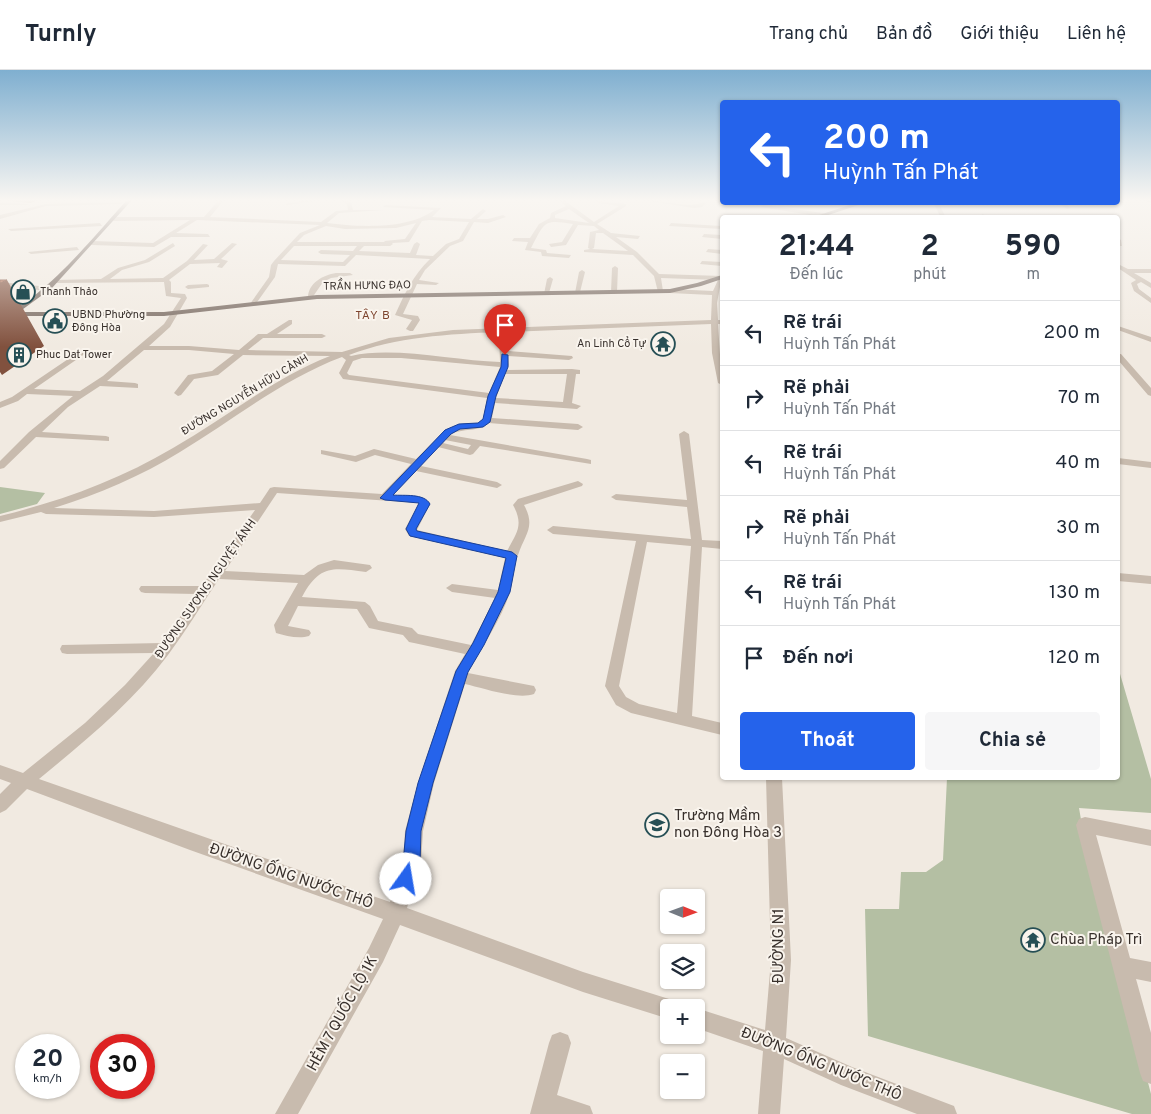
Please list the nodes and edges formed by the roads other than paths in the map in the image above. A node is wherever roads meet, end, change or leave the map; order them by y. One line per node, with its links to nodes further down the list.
1 (87, 249): 43 (main road)
2 (167, 249): 40 (street)
3 (201, 249): 23 (street)
4 (229, 249): 22 (street)
5 (288, 249): 24 (street)
6 (358, 249): 17 (street)
7 (415, 249): 19 (street)
8 (445, 249): 21 (street)
9 (529, 249): 20 (street)
10 (588, 249): 18 (street)
11 (629, 249): 18 (street)
12 (78, 250): 14 (street); 52 (main road)
13 (708, 251): 16 (street)
14 (30, 252)
15 (321, 252): 17 (street)
16 (720, 252)
17 (355, 253): 19 (street); 24 (street)
18 (635, 253): 36 (street)
19 (412, 255): 21 (street)
20 (569, 256)
21 (434, 258): 44 (street)
22 (217, 260): 23 (street); 27 (street)
23 (189, 262): 41 (street)
24 (276, 262): 65 (street)
25 (702, 263): 26 (street)
26 (720, 264)
27 (220, 267)
28 (1120, 267): 30 (street)
29 (615, 268): 57 (street)
30 (1126, 271): 32 (street); 42 (street)
31 (582, 272): 56 (street)
32 (1151, 272)
33 (319, 274): 34 (street)
34 (329, 275): 35 (street); 62 (street)
35 (350, 275)
36 (658, 276): 38 (street); 54 (street)
37 (550, 279): 58 (street)
38 (720, 279)
39 (720, 279): 55 (main road, TRẦN HƯNG ĐẠO)
40 (103, 280): 41 (street); 43 (street)
41 (166, 280): 60 (street)
42 (1141, 280): 50 (street); 63 (street)
43 (56, 281): 51 (main road)
44 (415, 282): 45 (street); 61 (street)
45 (436, 283)
46 (720, 283): 59 (street)
47 (0, 284): 48 (street)
48 (12, 286): 52 (street); 53 (street)
49 (207, 286): 60 (street)
50 (1151, 286)
51 (50, 287): 52 (main road); 69 (main road)
52 (39, 288): 68 (main road)
53 (0, 290)
54 (660, 291): 55 (main road, TRẦN HƯNG ĐẠO); 57 (main road, TRẦN HƯNG ĐẠO)
55 (670, 291): 59 (street)
56 (577, 292): 57 (main road, TRẦN HƯNG ĐẠO); 58 (main road, TRẦN HƯNG ĐẠO)
57 (614, 292)
58 (546, 293): 61 (main road, TRẦN HƯNG ĐẠO)
59 (715, 293): 64 (street)
60 (183, 294): 67 (street)
61 (407, 295): 62 (main road, TRẦN HƯNG ĐẠO); 73 (street)
62 (310, 297): 65 (main road, TRẦN HƯNG ĐẠO)
63 (1151, 301)
64 (714, 303): 66 (street); 72 (street)
65 (253, 304): 67 (main road, TRẦN HƯNG ĐẠO)
66 (720, 304)
67 (174, 313): 69 (main road, TRẦN HƯNG ĐẠO); 80 (street)
68 (0, 314): 69 (main road, TRẦN HƯNG ĐẠO)
69 (10, 314): 70 (main road)
70 (0, 320)
71 (289, 322): 77 (street)
72 (719, 322): 74 (street, ĐƯỜNG NGUYỄN HỮU CẢNH); 88 (street)
73 (410, 328)
74 (503, 331): 83 (street); 84 (street, ĐƯỜNG NGUYỄN HỮU CẢNH)
75 (1120, 331): 76 (street); 79 (street)
76 (1151, 331)
77 (270, 335): 78 (street); 82 (street)
78 (322, 336)
79 (1151, 340)
80 (142, 348): 82 (street); 89 (street)
81 (83, 352): 91 (street)
82 (239, 352): 84 (street); 93 (street)
83 (505, 354): 85 (street); 87 (street)
84 (346, 357): 87 (street); 95 (street); 115 (street, ĐƯỜNG NGUYỄN HỮU CẢNH)
85 (569, 358)
86 (1120, 358): 92 (street)
87 (504, 368): 95 (street); 95 (street)
88 (720, 373)
89 (99, 383): 90 (street); 94 (street)
90 (135, 386)
91 (25, 392): 94 (street); 96 (street)
92 (1151, 392)
93 (178, 393)
94 (80, 394): 99 (street)
95 (492, 398): 97 (street)
96 (0, 406)
97 (487, 420): 98 (street); 102 (street)
98 (578, 427)
99 (32, 434): 101 (street); 108 (street)
100 (684, 434): 113 (street)
101 (106, 439)
102 (439, 441): 105 (street); 106 (street)
103 (324, 452): 106 (street)
104 (1120, 461): 107 (street)
105 (587, 462)
106 (417, 465): 110 (street); 112 (street)
107 (1151, 465)
108 (0, 466)
109 (578, 484): 121 (street, HẺM 7 QUỐC LỘ 1K)
110 (497, 485)
111 (616, 497): 113 (street)
112 (385, 498): 114 (street, ĐƯỜNG SƯƠNG NGUYỆT ÁNH); 121 (street)
113 (693, 504): 119 (street)
114 (264, 506): 115 (street); 123 (street, ĐƯỜNG SƯƠNG NGUYỆT ÁNH)
115 (36, 510): 116 (street, ĐƯỜNG NGUYỄN HỮU CẢNH)
116 (0, 520)
117 (553, 530): 118 (street)
118 (642, 538): 119 (street); 138 (street)
119 (698, 542): 120 (street); 138 (street)
120 (720, 545)
121 (512, 556): 130 (street, HẺM 7 QUỐC LỘ 1K)
122 (366, 568): 125 (street)
123 (216, 575): 125 (street); 129 (street, ĐƯỜNG SƯƠNG NGUYỆT ÁNH)
124 (1120, 577): 126 (street)
125 (306, 579): 131 (street)
126 (1151, 580)
127 (452, 588): 130 (street)
128 (145, 589): 129 (street)
129 (206, 590): 133 (street, ĐƯỜNG SƯƠNG NGUYỆT ÁNH)
130 (502, 595): 135 (street, HẺM 7 QUỐC LỘ 1K)
131 (294, 601): 132 (street); 135 (street)
132 (304, 633)
133 (166, 648): 134 (street); 142 (street, ĐƯỜNG SƯƠNG NGUYỆT ÁNH)
134 (67, 649)
135 (475, 650): 136 (street, HẺM 7 QUỐC LỘ 1K)
136 (460, 677): 137 (street); 145 (street, HẺM 7 QUỐC LỘ 1K)
137 (529, 690)
138 (684, 721): 139 (street)
139 (720, 729)
140 (0, 772): 142 (street, ĐƯỜNG ỐNG NƯỚC THÔ)
141 (774, 780): 151 (street, ĐƯỜNG N1)
142 (25, 781): 143 (street, ĐƯỜNG SƯƠNG NGUYỆT ÁNH); 145 (street, ĐƯỜNG ỐNG NƯỚC THÔ)
143 (0, 804)
144 (1151, 838): 146 (street)
145 (396, 913): 148 (street, ĐƯỜNG ỐNG NƯỚC THÔ); 155 (street, HẺM 7 QUỐC LỘ 1K)
146 (1123, 966): 147 (street); 152 (street)
147 (1151, 972)
148 (660, 1006)
149 (705, 1021): 151 (street, ĐƯỜNG ỐNG NƯỚC THÔ)
150 (560, 1043): 153 (street)
151 (775, 1044): 154 (street, ĐƯỜNG ỐNG NƯỚC THÔ); 157 (street, ĐƯỜNG N1)
152 (1151, 1073)
153 (543, 1108): 156 (street)
154 (924, 1110): 158 (street, ĐƯỜNG ỐNG NƯỚC THÔ)
155 (286, 1114)
156 (582, 1114)
157 (769, 1114)
158 (946, 1114)

